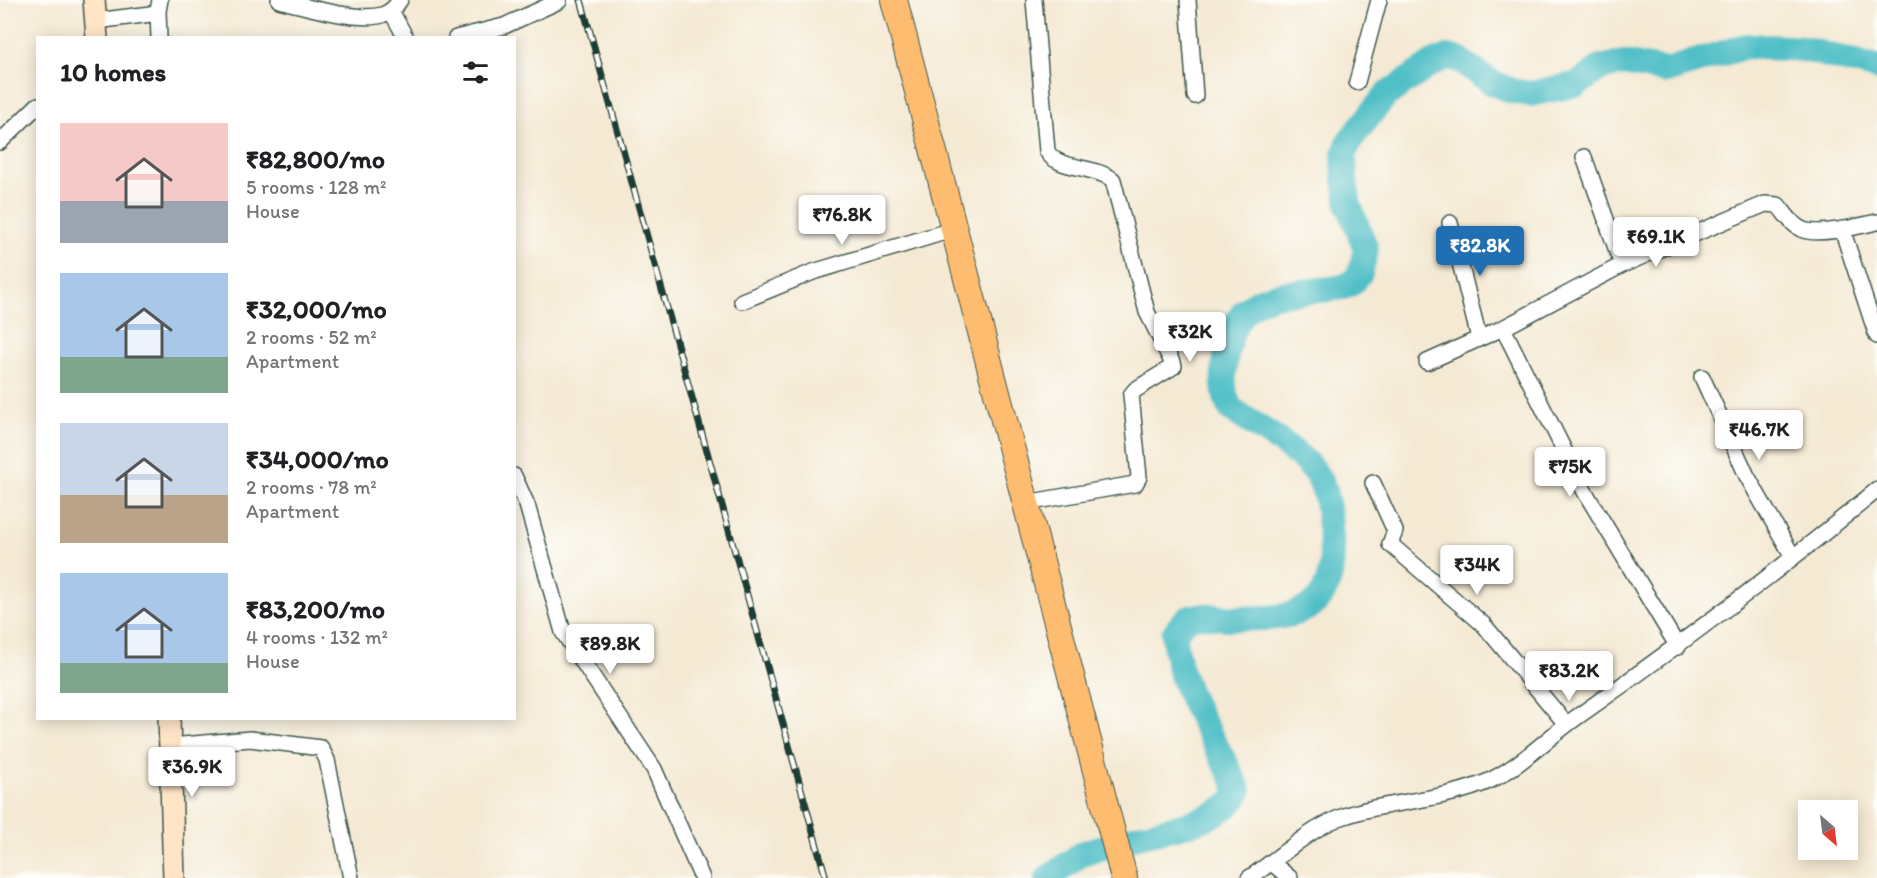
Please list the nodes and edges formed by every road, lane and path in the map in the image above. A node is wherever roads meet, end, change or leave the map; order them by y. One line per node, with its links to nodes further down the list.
1 (279, 0): 8 (street)
2 (894, 0): 20 (highway)
3 (1034, 0): 32 (street)
4 (1188, 0): 14 (street)
5 (1379, 0): 13 (street)
6 (559, 1): 12 (street)
7 (159, 5): 9 (street); 10 (street)
8 (396, 5): 11 (street)
9 (96, 19)
10 (159, 36)
11 (405, 36)
12 (464, 36)
13 (1357, 82)
14 (1195, 96)
15 (36, 107): 16 (street)
16 (0, 142)
17 (1584, 157): 22 (street)
18 (1877, 222): 21 (street)
19 (1450, 223): 26 (street)
20 (955, 229): 23 (street); 32 (highway)
21 (1842, 229): 22 (street); 25 (street)
22 (1622, 265): 24 (street)
23 (742, 301)
24 (1503, 328): 26 (street); 34 (street)
25 (1877, 336)
26 (1479, 338): 27 (street)
27 (1427, 362)
28 (1702, 376): 33 (street)
29 (516, 480): 41 (street)
30 (1373, 483): 36 (street)
31 (1877, 490): 33 (street)
32 (1026, 503): 42 (highway)
33 (1793, 556): 34 (street)
34 (1678, 647): 36 (street)
35 (170, 720): 37 (main road)
36 (1566, 724): 38 (street)
37 (171, 746): 39 (main road); 40 (street)
38 (1272, 863): 43 (street); 44 (street)
39 (174, 878)
40 (351, 878)
41 (702, 878)
42 (1124, 878)
43 (1249, 878)
44 (1290, 878)

